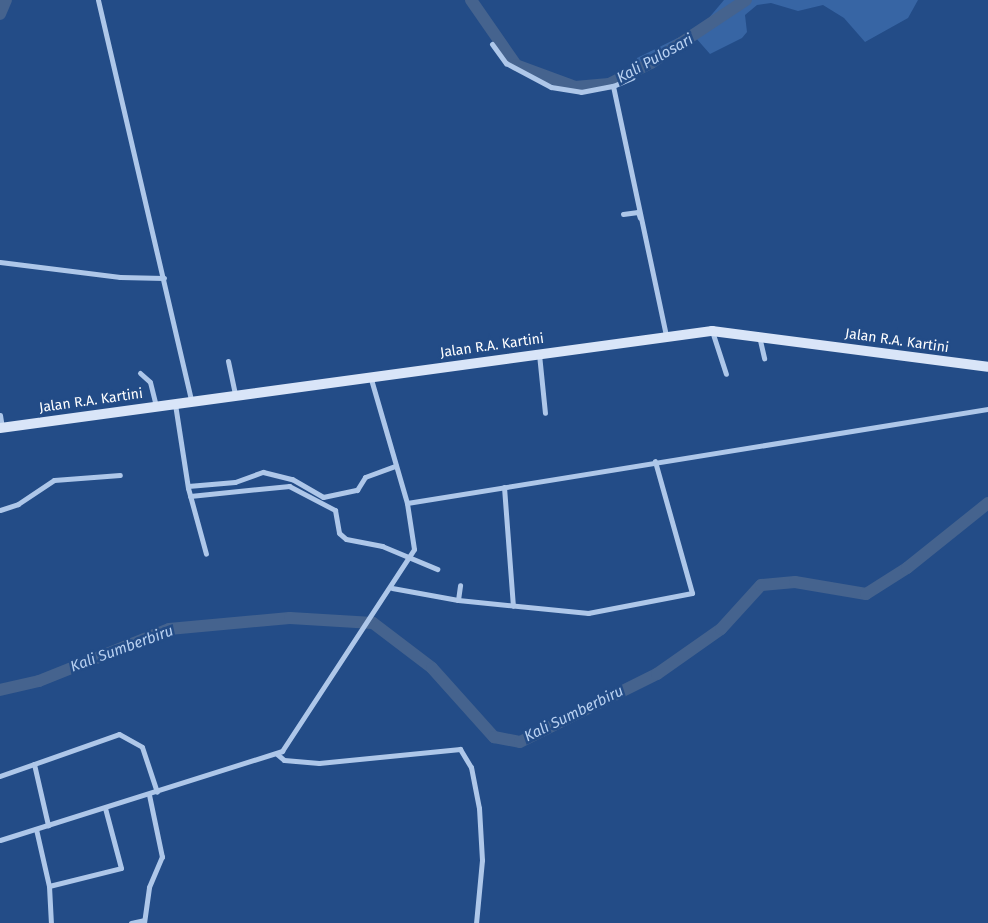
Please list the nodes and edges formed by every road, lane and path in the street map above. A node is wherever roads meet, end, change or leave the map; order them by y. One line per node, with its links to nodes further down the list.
1 (98, 0): 7 (street)
2 (492, 44): 4 (street)
3 (632, 78): 4 (street)
4 (613, 86): 9 (street)
5 (623, 214): 9 (street)
6 (0, 262): 7 (street)
7 (164, 278): 19 (street)
8 (712, 331): 9 (main road, Jalan R.A. Kartini); 10 (main road, Jalan R.A. Kartini); 16 (street)
9 (665, 336): 11 (main road, Jalan R.A. Kartini)
10 (759, 336): 12 (street); 14 (main road, Jalan R.A. Kartini)
11 (539, 353): 17 (main road, Jalan R.A. Kartini); 23 (street)
12 (764, 358)
13 (228, 361): 18 (street)
14 (988, 367)
15 (140, 373): 21 (street)
16 (726, 374)
17 (370, 376): 18 (main road, Jalan R.A. Kartini); 27 (street)
18 (235, 395): 19 (main road, Jalan R.A. Kartini)
19 (191, 401): 20 (main road, Jalan R.A. Kartini)
20 (175, 404): 21 (main road, Jalan R.A. Kartini); 32 (street)
21 (156, 406): 25 (main road, Jalan R.A. Kartini)
22 (988, 409): 26 (street)
23 (545, 413)
24 (0, 416): 25 (street)
25 (1, 428)
26 (655, 461): 31 (street); 41 (street)
27 (396, 466): 29 (street); 33 (street)
28 (120, 475): 34 (street)
29 (292, 479): 30 (street); 32 (street)
30 (289, 486): 32 (street); 36 (street)
31 (504, 487): 33 (street); 41 (street)
32 (189, 491): 35 (street)
33 (407, 503): 36 (street)
34 (0, 510)
35 (206, 554)
36 (411, 555): 37 (street); 39 (street)
37 (437, 569)
38 (460, 585): 40 (street)
39 (392, 588): 40 (street); 42 (street)
40 (458, 598): 41 (street)
41 (513, 606)
42 (277, 754): 45 (street); 55 (street)
43 (34, 764): 44 (street); 45 (street); 48 (street)
44 (0, 776)
45 (158, 792): 46 (street)
46 (149, 795): 47 (street); 52 (street)
47 (105, 808): 48 (street); 51 (street)
48 (48, 825): 49 (street)
49 (36, 830): 50 (street); 51 (street)
50 (0, 840)
51 (49, 886): 53 (street)
52 (144, 922): 54 (street)
53 (50, 923)
54 (132, 923)
55 (476, 923)

